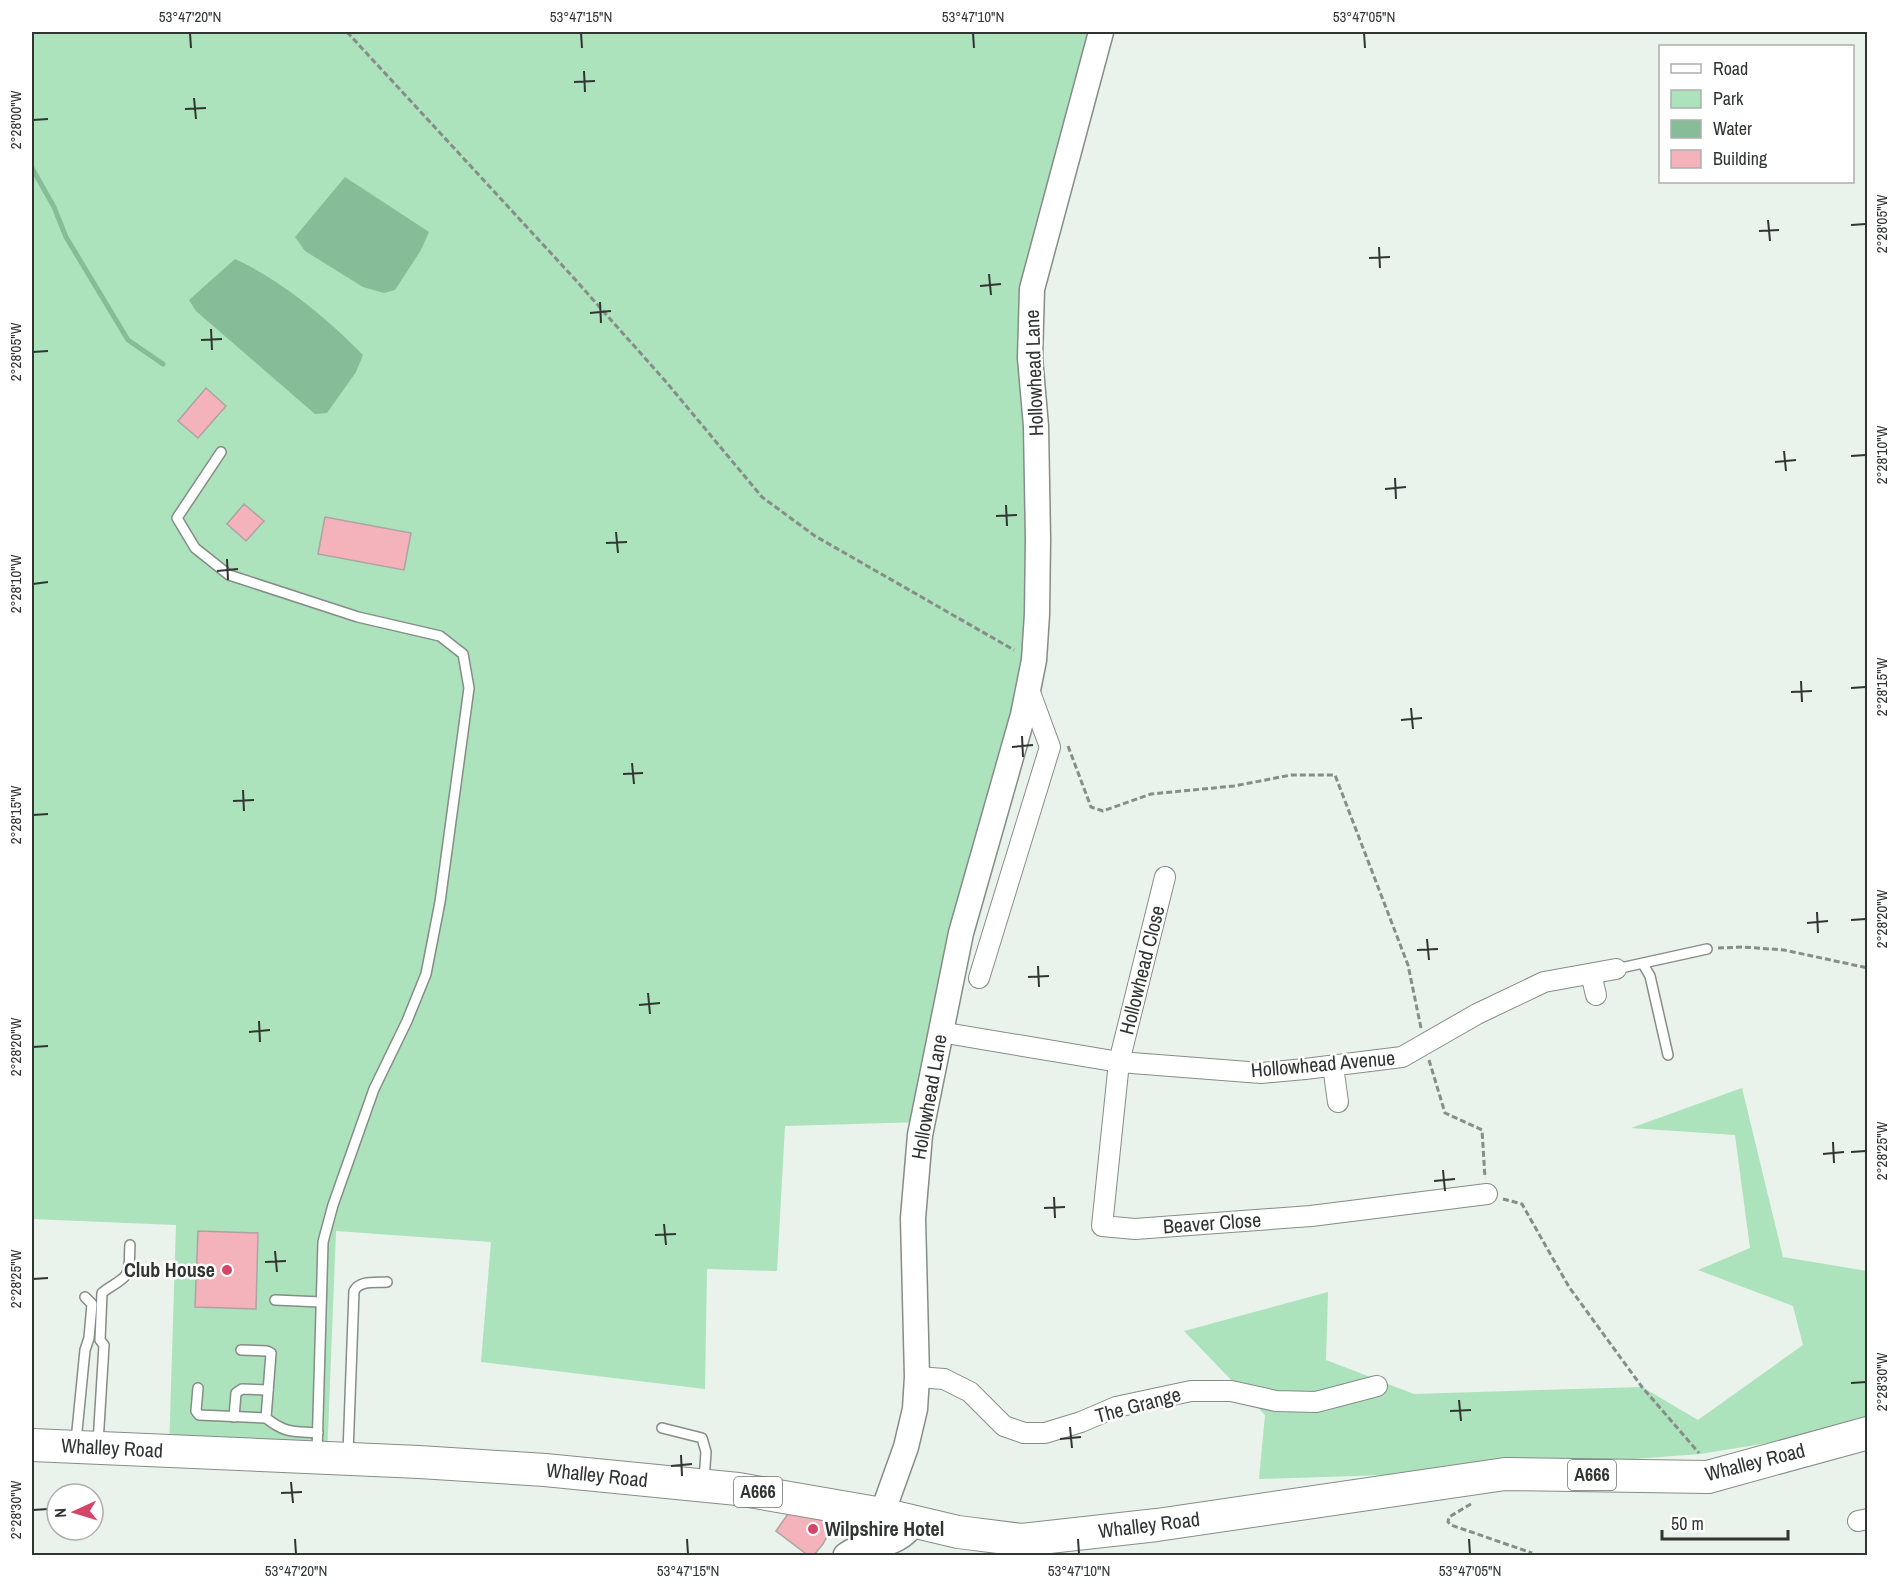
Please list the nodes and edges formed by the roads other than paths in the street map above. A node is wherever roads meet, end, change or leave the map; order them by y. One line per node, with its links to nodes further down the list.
1 (1101, 32): 3 (street, Hollowhead Lane)
2 (220, 452): 21 (lane)
3 (1028, 687): 9 (street); 11 (street, Hollowhead Lane)
4 (1165, 877): 13 (street, Hollowhead Close)
5 (1707, 949): 6 (lane)
6 (1642, 964): 7 (lane); 12 (lane)
7 (1616, 969): 8 (street, Hollowhead Avenue)
8 (1591, 974): 10 (street); 14 (street, Hollowhead Avenue)
9 (979, 978)
10 (1596, 995)
11 (940, 1032): 13 (street, Hollowhead Avenue); 23 (street, Hollowhead Lane)
12 (1668, 1055)
13 (1119, 1062): 14 (street, Hollowhead Avenue); 16 (street, Beaver Close)
14 (1333, 1066): 15 (street)
15 (1338, 1102)
16 (1486, 1194)
17 (130, 1245): 32 (lane)
18 (387, 1282): 33 (lane)
19 (86, 1297): 32 (lane)
20 (275, 1300): 21 (lane)
21 (321, 1302): 33 (lane)
22 (241, 1350): 26 (lane)
23 (917, 1377): 24 (street, The Grange); 35 (street, Hollowhead Lane)
24 (1377, 1386)
25 (198, 1388): 27 (lane)
26 (268, 1390): 27 (lane); 28 (lane)
27 (234, 1417): 28 (lane)
28 (266, 1418): 33 (lane)
29 (662, 1428): 34 (lane)
30 (1868, 1432): 36 (highway, Whalley Road / A666)
31 (32, 1445): 32 (highway, Whalley Road / A666)
32 (86, 1447): 33 (highway, Whalley Road / A666)
33 (327, 1450): 34 (highway, Whalley Road / A666)
34 (704, 1485): 35 (highway, Whalley Road / A666)
35 (882, 1514): 36 (highway, Whalley Road / A666)
36 (913, 1521): 37 (main road)
37 (847, 1556)

